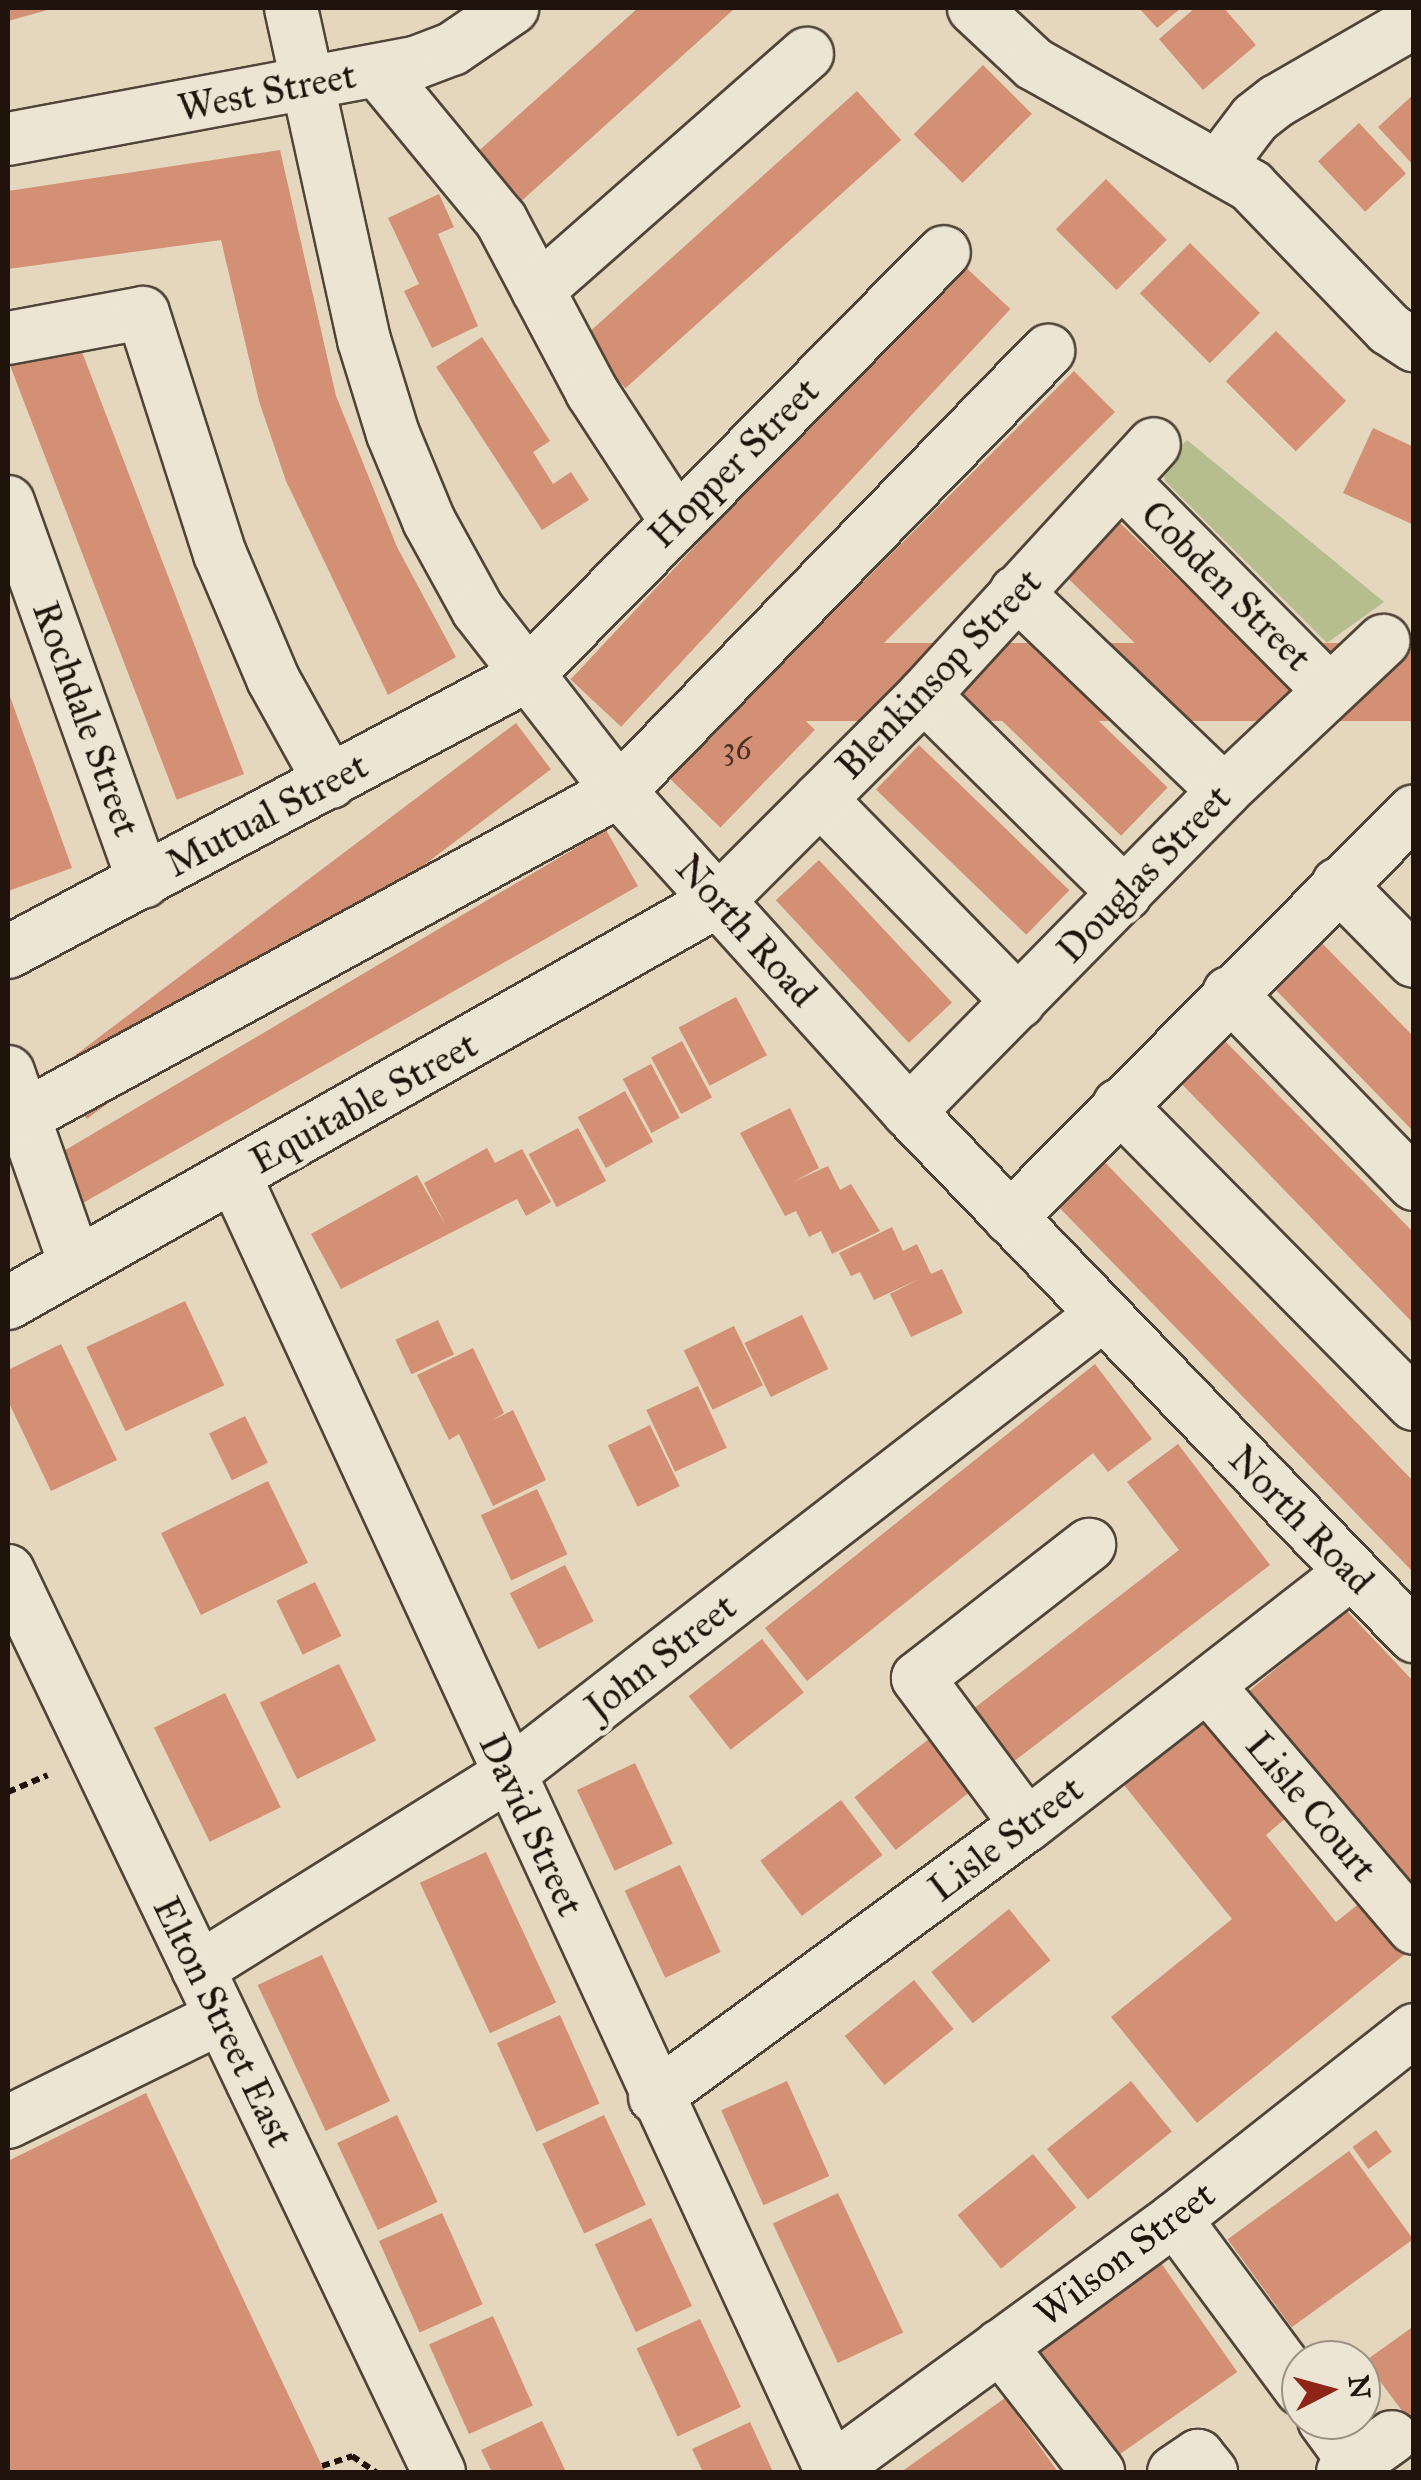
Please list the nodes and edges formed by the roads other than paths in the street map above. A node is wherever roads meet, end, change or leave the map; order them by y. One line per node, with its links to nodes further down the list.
1 (291, 8): 7 (street, North Road)
2 (512, 8): 6 (street, West Street)
3 (974, 8): 9 (street)
4 (1414, 22): 9 (street)
5 (807, 54): 11 (street)
6 (378, 71): 7 (street, West Street); 11 (street)
7 (310, 87): 8 (street, West Street); 20 (street, North Road)
8 (8, 139)
9 (1220, 164): 13 (street)
10 (944, 252): 17 (street, Hopper Street)
11 (538, 290): 17 (street)
12 (8, 338): 23 (street)
13 (1414, 345)
14 (1048, 351): 24 (street)
15 (1139, 463): 18 (street, Blenkinsop Street); 21 (street, Cobden Street)
16 (8, 502): 28 (street, Rochdale Street)
17 (676, 522): 20 (street, Hopper Street)
18 (1016, 592): 22 (street, Blenkinsop Street); 25 (street)
19 (1383, 641): 21 (street, Douglas Street)
20 (526, 676): 23 (street, Mutual Street); 24 (street, North Road)
21 (1329, 690): 25 (street, Douglas Street)
22 (924, 695): 26 (street, Blenkinsop Street); 30 (street)
23 (330, 782): 28 (street, Mutual Street)
24 (619, 791): 31 (street, North Road); 36 (street)
25 (1224, 791): 30 (street, Douglas Street)
26 (820, 799): 31 (street, Blenkinsop Street); 35 (street)
27 (1414, 812): 29 (street)
28 (144, 881): 32 (street, Mutual Street)
29 (1338, 884): 33 (street); 34 (street)
30 (1124, 894): 35 (street, Douglas Street)
31 (719, 900): 38 (street, North Road); 39 (street, Equitable Street)
32 (8, 952)
33 (1414, 962)
34 (1229, 993): 37 (street); 40 (street)
35 (1019, 1002): 38 (street, Douglas Street)
36 (15, 1095): 42 (street)
37 (1119, 1105): 41 (street); 45 (street)
38 (909, 1112): 41 (street, North Road)
39 (234, 1176): 42 (street, Equitable Street); 51 (street, David Street)
40 (1414, 1184)
41 (1010, 1218): 44 (street, North Road)
42 (75, 1263): 43 (street, Equitable Street)
43 (8, 1302)
44 (1102, 1315): 48 (street, North Road); 51 (street, John Street)
45 (1414, 1404)
46 (1089, 1545): 52 (street)
47 (8, 1572): 54 (street, Elton Street East)
48 (1351, 1573): 49 (street, North Road); 50 (street, Lisle Street)
49 (1414, 1636)
50 (1209, 1687): 52 (street, Lisle Street); 53 (street, Lisle Court)
51 (508, 1775): 54 (street, John Street); 57 (street, David Street)
52 (1026, 1825): 57 (street, Lisle Street)
53 (1414, 1928)
54 (198, 1969): 55 (street, Elton Street East)
55 (221, 2017): 58 (street); 64 (street, Elton Street East)
56 (1414, 2030): 59 (street, Wilson Street)
57 (655, 2096): 65 (street, David Street)
58 (8, 2122)
59 (1175, 2219): 60 (street, Wilson Street); 61 (street)
60 (1000, 2346): 65 (street, Wilson Street); 66 (street)
61 (1281, 2363)
62 (1345, 2440): 63 (street)
63 (1364, 2458)
64 (424, 2468)
65 (831, 2471)
66 (1098, 2472)
67 (1174, 2472): 68 (street)
68 (1211, 2472)

